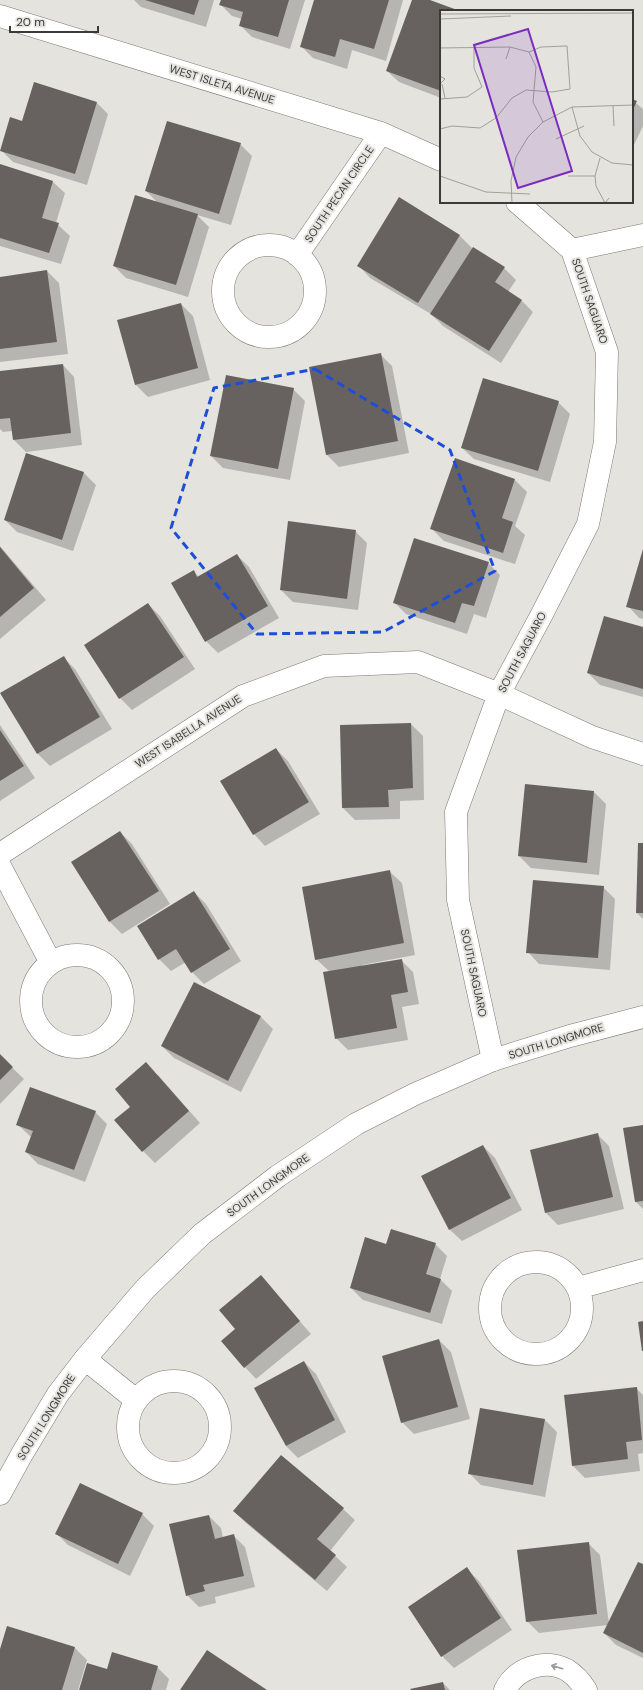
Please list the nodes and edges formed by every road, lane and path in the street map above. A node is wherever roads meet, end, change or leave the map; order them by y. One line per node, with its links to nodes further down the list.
1 (0, 16): 2 (street, WEST ISLETA AVENUE)
2 (381, 133): 3 (street, WEST ISLETA AVENUE); 7 (street, SOUTH PECAN CIRCLE)
3 (440, 160)
4 (518, 203): 6 (street)
5 (643, 235): 6 (street)
6 (572, 250): 8 (street, SOUTH SAGUARO)
7 (297, 255): 7 (street)
8 (499, 694): 9 (street, WEST ISABELLA AVENUE); 10 (street, WEST ISABELLA AVENUE); 14 (street, SOUTH SAGUARO)
9 (643, 754)
10 (0, 854)
11 (0, 866): 12 (street)
12 (51, 962): 12 (street)
13 (643, 1017): 14 (street, SOUTH LONGMORE)
14 (493, 1060): 17 (street, SOUTH LONGMORE)
15 (643, 1270): 16 (street)
16 (578, 1288): 16 (street)
17 (85, 1359): 18 (street); 19 (street, SOUTH LONGMORE)
18 (136, 1400): 18 (street)
19 (0, 1494)
20 (505, 1690): 21 (street, one-way to 20)
21 (586, 1690)

